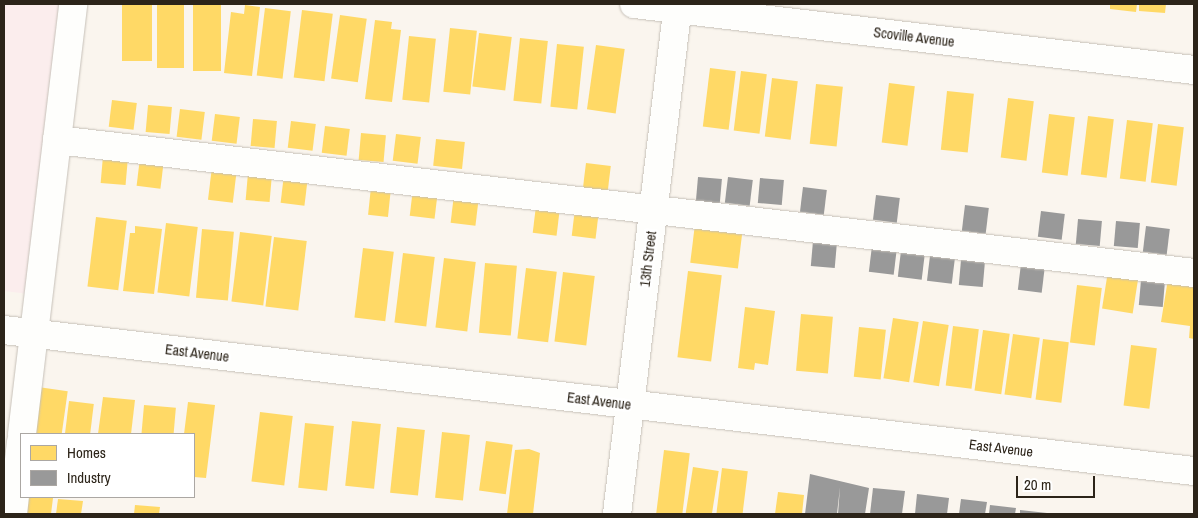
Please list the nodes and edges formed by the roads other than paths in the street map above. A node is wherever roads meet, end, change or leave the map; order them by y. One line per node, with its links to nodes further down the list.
1 (73, 4): 5 (street)
2 (634, 4): 3 (street, Scoville Avenue)
3 (678, 6): 4 (street, Scoville Avenue); 6 (street, 13th Street)
4 (1194, 70)
5 (57, 140): 6 (street); 9 (street)
6 (653, 213): 7 (street); 10 (street, 13th Street)
7 (1194, 273)
8 (4, 330): 9 (street, East Avenue)
9 (34, 334): 10 (street, East Avenue); 11 (street)
10 (630, 404): 13 (street, East Avenue); 15 (street, 13th Street)
11 (22, 433)
12 (20, 451): 14 (street)
13 (1194, 471)
14 (13, 514)
15 (617, 514)

